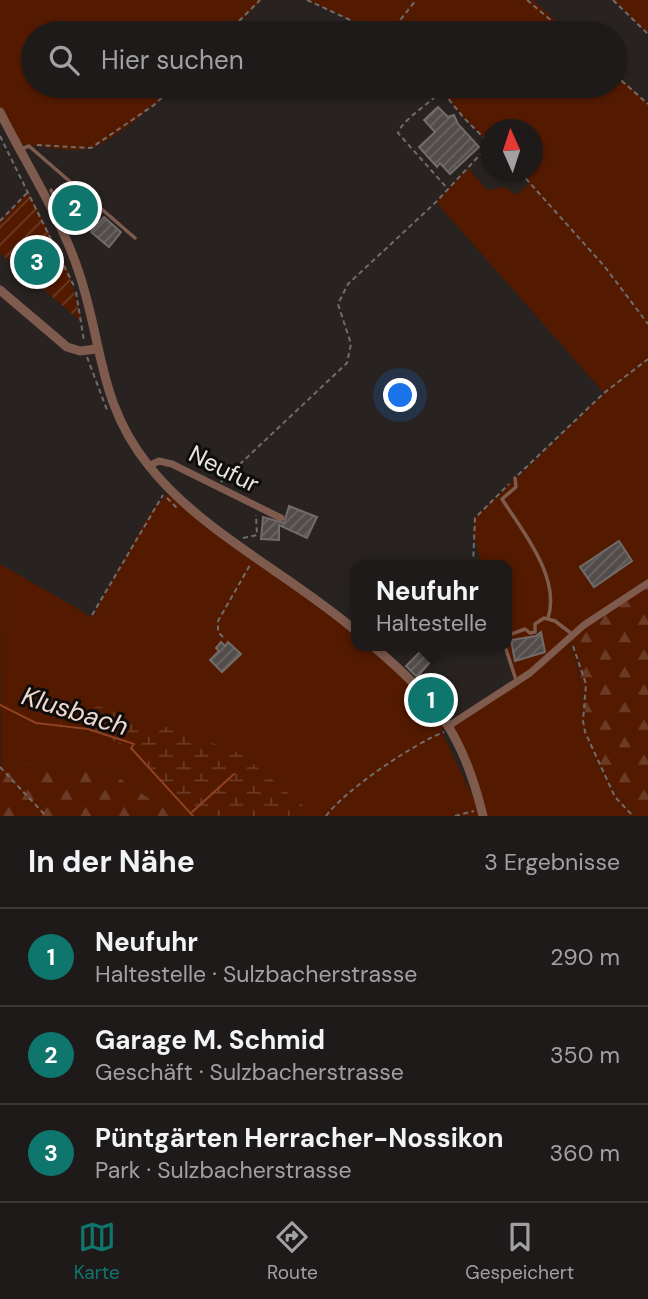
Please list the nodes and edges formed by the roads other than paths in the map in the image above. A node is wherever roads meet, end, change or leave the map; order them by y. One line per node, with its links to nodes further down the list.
1 (0, 112): 2 (street)
2 (19, 150): 4 (street); 5 (lane)
3 (51, 190): 4 (lane)
4 (61, 229): 7 (street)
5 (135, 238)
6 (0, 290): 7 (street)
7 (96, 349): 8 (street)
8 (148, 466): 10 (street, Neufur); 13 (street)
9 (515, 478): 12 (lane)
10 (281, 518)
11 (648, 583): 15 (street)
12 (548, 618): 14 (lane); 15 (lane)
13 (351, 627)
14 (512, 634)
15 (572, 637): 18 (street)
16 (379, 651): 19 (street)
17 (507, 651): 18 (lane)
18 (517, 682): 19 (street)
19 (447, 728): 20 (street)
20 (478, 813)

